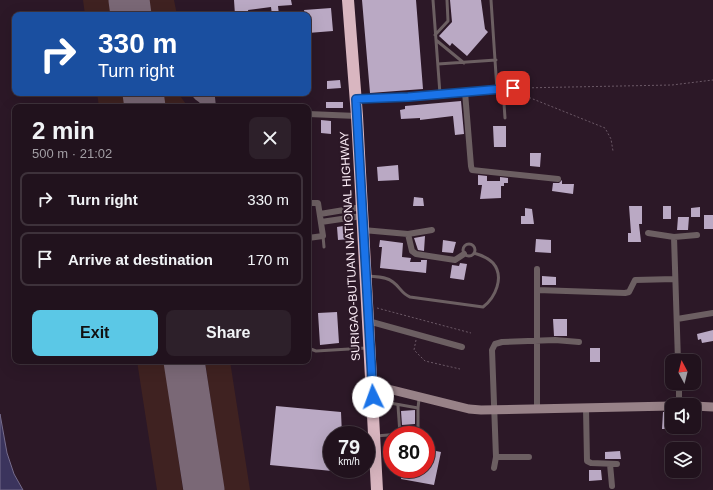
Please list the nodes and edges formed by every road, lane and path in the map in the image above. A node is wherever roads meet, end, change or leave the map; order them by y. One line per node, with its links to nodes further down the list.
1 (348, 0): 14 (highway, SURIGAO-BUTUAN NATIONAL HIGHWAY)
2 (433, 0): 5 (lane)
3 (447, 0): 5 (lane)
4 (491, 0): 7 (lane)
5 (435, 35): 6 (lane)
6 (435, 40): 8 (lane); 9 (lane)
7 (496, 60): 8 (lane); 11 (lane)
8 (464, 63): 9 (lane)
9 (438, 64): 13 (lane)
10 (713, 80): 11 (path)
11 (505, 89): 12 (street); 17 (lane); 18 (path)
12 (465, 92): 13 (street); 19 (street)
13 (440, 94): 14 (street)
14 (356, 99): 16 (highway, SURIGAO-BUTUAN NATIONAL HIGHWAY)
15 (311, 114): 16 (street)
16 (357, 116): 21 (highway, SURIGAO-BUTUAN NATIONAL HIGHWAY)
17 (505, 118)
18 (613, 151)
19 (558, 179)
20 (311, 203): 22 (street)
21 (362, 212): 22 (street); 23 (street); 24 (highway, SURIGAO-BUTUAN NATIONAL HIGHWAY)
22 (320, 214): 23 (street)
23 (321, 222): 29 (street)
24 (363, 230): 27 (street); 36 (highway, SURIGAO-BUTUAN NATIONAL HIGHWAY)
25 (432, 230): 27 (street)
26 (648, 233): 30 (street)
27 (408, 234): 34 (street)
28 (697, 234): 30 (street)
29 (323, 236): 31 (street); 32 (lane)
30 (674, 237): 37 (street)
31 (311, 238)
32 (324, 247)
33 (474, 253): 34 (lane); 34 (lane); 36 (lane)
34 (464, 254)
35 (538, 269): 38 (street)
36 (365, 276): 39 (highway, SURIGAO-BUTUAN NATIONAL HIGHWAY)
37 (675, 279): 38 (street); 41 (street)
38 (537, 290): 45 (street)
39 (367, 306): 42 (highway, SURIGAO-BUTUAN NATIONAL HIGHWAY); 43 (path)
40 (713, 313): 41 (street)
41 (677, 319): 50 (street)
42 (368, 321): 44 (street); 48 (highway, SURIGAO-BUTUAN NATIONAL HIGHWAY)
43 (471, 333)
44 (418, 334): 47 (street); 51 (path)
45 (536, 341): 46 (street); 62 (street); 64 (street)
46 (579, 342)
47 (462, 347)
48 (370, 348): 49 (lane); 52 (highway, SURIGAO-BUTUAN NATIONAL HIGHWAY)
49 (311, 349)
50 (678, 354)
51 (460, 369)
52 (372, 385): 53 (street); 55 (highway, SURIGAO-BUTUAN NATIONAL HIGHWAY)
53 (388, 389): 54 (street); 56 (lane)
54 (419, 396): 61 (lane); 64 (street)
55 (373, 397): 56 (lane); 65 (highway, SURIGAO-BUTUAN NATIONAL HIGHWAY)
56 (390, 403): 57 (lane)
57 (398, 406): 61 (lane); 66 (lane)
58 (665, 406): 63 (street)
59 (701, 406): 60 (street)
60 (713, 407)
61 (418, 408): 67 (lane)
62 (537, 408): 63 (street); 64 (street)
63 (586, 408): 72 (street)
64 (494, 410): 69 (street)
65 (374, 426)
66 (399, 426)
67 (418, 426)
68 (375, 454): 73 (highway, SURIGAO-BUTUAN NATIONAL HIGHWAY)
69 (496, 457): 70 (street); 71 (street)
70 (529, 457)
71 (494, 468)
72 (612, 486)
73 (377, 490)

